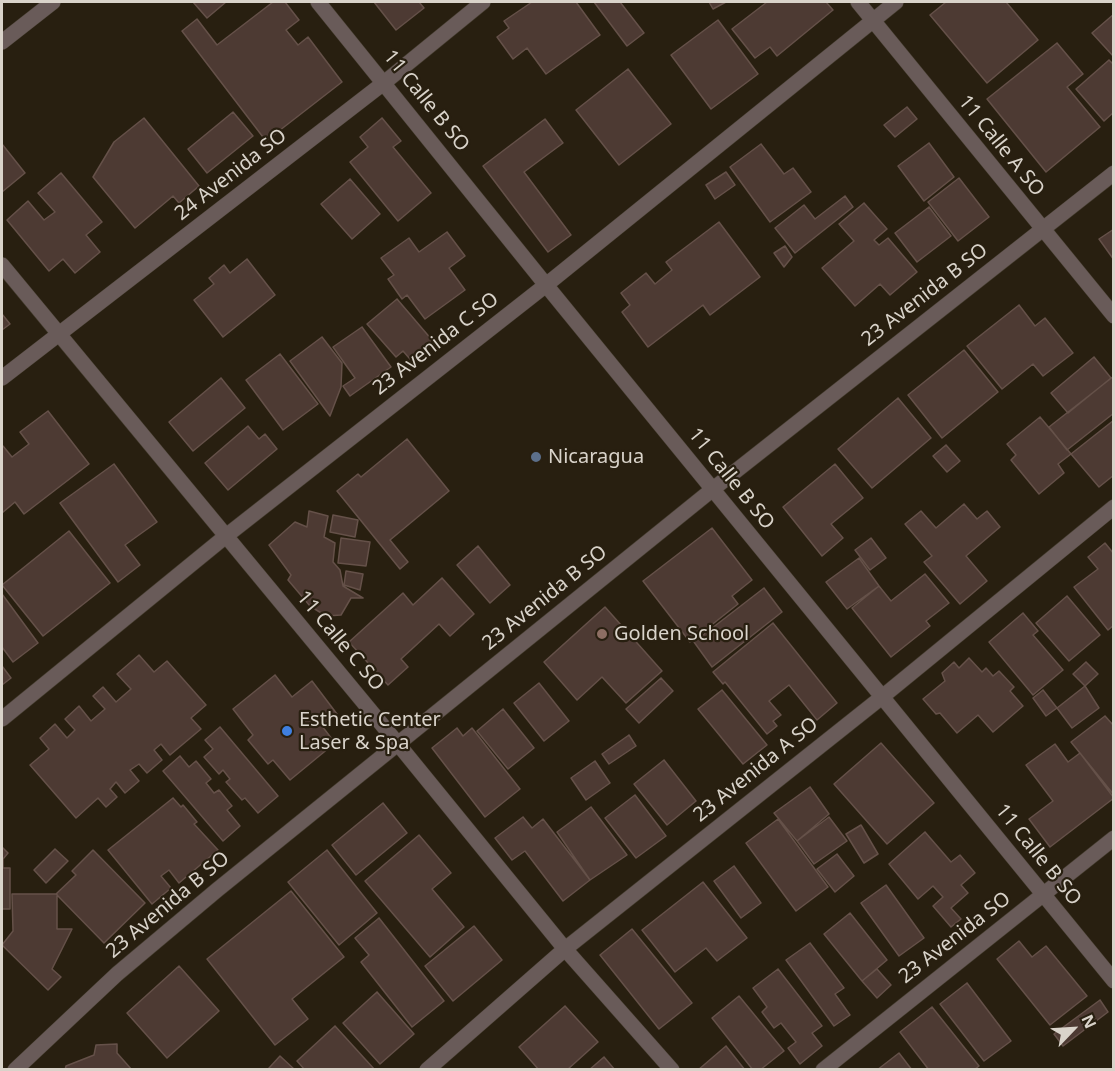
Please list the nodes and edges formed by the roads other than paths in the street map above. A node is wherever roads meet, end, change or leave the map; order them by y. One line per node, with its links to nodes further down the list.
1 (53, 2): 7 (street)
2 (318, 2): 8 (street, 11 Calle B SO)
3 (483, 2): 8 (street, 24 Avenida SO)
4 (858, 2): 6 (street, 11 Calle A SO)
5 (896, 2): 6 (street, 23 Avenida C SO)
6 (872, 20): 10 (street, 11 Calle A SO); 12 (street, 23 Avenida C SO)
7 (2, 42)
8 (385, 82): 12 (street, 11 Calle B SO); 14 (street, 24 Avenida SO)
9 (1113, 173): 10 (street, 23 Avenida B SO)
10 (1042, 230): 13 (street, 11 Calle A SO); 16 (street, 23 Avenida B SO)
11 (2, 265): 14 (street, 11 Calle C SO)
12 (546, 285): 16 (street, 11 Calle B SO); 18 (street, 23 Avenida C SO)
13 (1113, 316)
14 (58, 334): 15 (street, 24 Avenida SO); 18 (street, 11 Calle C SO)
15 (2, 378)
16 (713, 489): 19 (street, 11 Calle B SO); 21 (street, 23 Avenida B SO)
17 (1113, 507): 19 (street, 23 Avenida A SO)
18 (226, 536): 20 (street, 23 Avenida C SO); 21 (street, 11 Calle C SO)
19 (882, 697): 23 (street, 11 Calle B SO); 24 (street, 23 Avenida A SO)
20 (2, 719)
21 (398, 744): 24 (street, 11 Calle C SO); 26 (street, 23 Avenida B SO)
22 (1113, 838): 23 (street, 23 Avenida SO)
23 (1044, 895): 25 (street, 11 Calle B SO); 29 (street, 23 Avenida SO)
24 (565, 949): 27 (street, 23 Avenida A SO); 28 (street, 11 Calle C SO)
25 (1113, 981)
26 (15, 1070)
27 (427, 1070)
28 (672, 1070)
29 (823, 1070)

